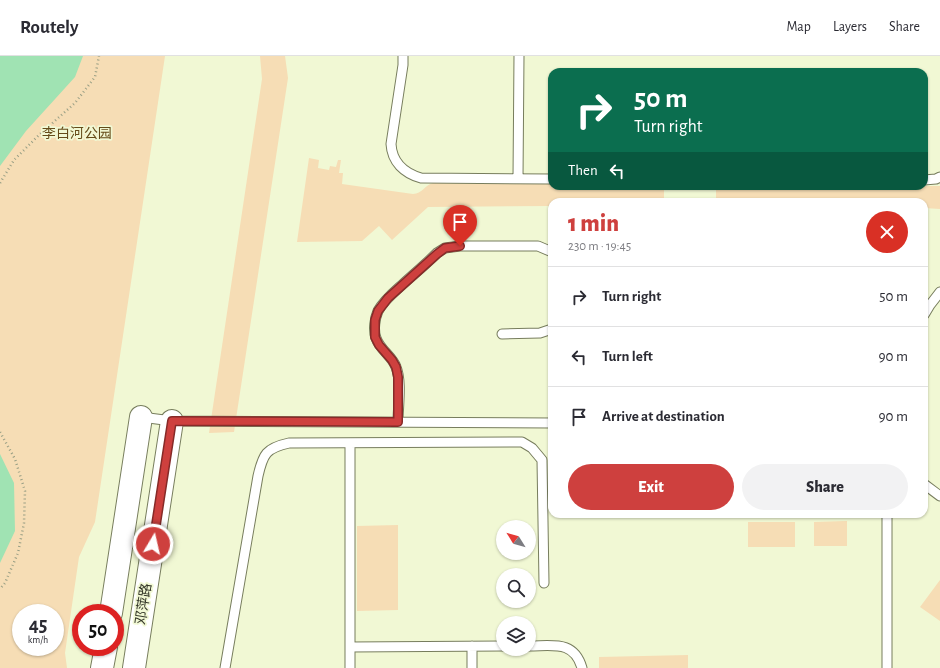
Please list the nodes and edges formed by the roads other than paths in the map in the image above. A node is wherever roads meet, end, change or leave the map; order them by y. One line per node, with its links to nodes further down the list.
1 (403, 56): 4 (lane)
2 (519, 56): 4 (lane)
3 (940, 177): 6 (lane)
4 (518, 178): 5 (lane)
5 (548, 178)
6 (928, 180)
7 (548, 250): 14 (lane)
8 (940, 292): 9 (lane)
9 (928, 308)
10 (548, 330): 11 (lane)
11 (502, 334)
12 (141, 417): 13 (lane); 21 (main road)
13 (172, 421): 14 (lane); 28 (main road, 邓萍路)
14 (398, 422): 15 (lane)
15 (548, 423)
16 (350, 443): 20 (lane); 25 (lane); 29 (lane)
17 (928, 487): 18 (lane)
18 (940, 496)
19 (887, 518): 33 (lane)
20 (544, 583)
21 (112, 604)
22 (472, 646): 23 (lane); 25 (lane); 31 (lane)
23 (496, 646)
24 (536, 646): 32 (lane)
25 (350, 647): 30 (lane)
26 (104, 656): 27 (main road)
27 (102, 668)
28 (134, 668)
29 (225, 668)
30 (350, 668)
31 (472, 668)
32 (582, 668)
33 (887, 668)

